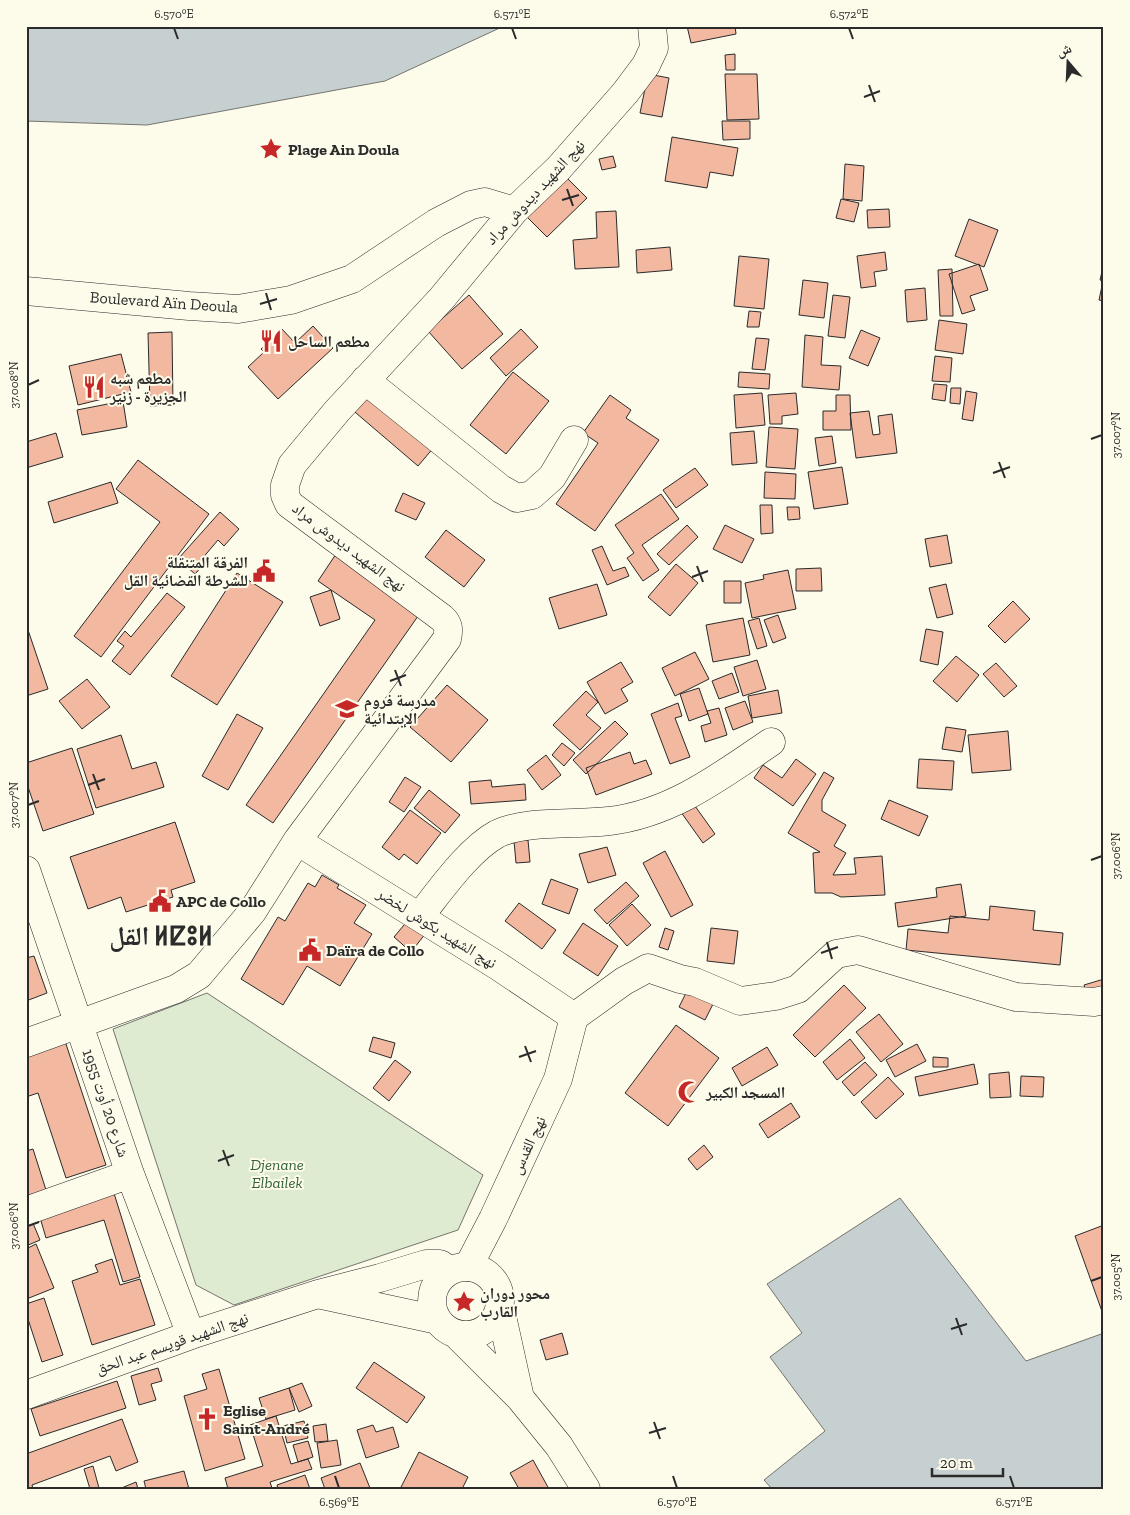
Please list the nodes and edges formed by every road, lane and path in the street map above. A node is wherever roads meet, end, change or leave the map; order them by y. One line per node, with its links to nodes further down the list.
1 (652, 26): 2 (street, نهج الشهيد ديدوش مراد)
2 (514, 211): 3 (street, Boulevard Aïn Deoula); 4 (street, نهج الشهيد ديدوش مراد)
3 (26, 291)
4 (365, 380): 5 (street); 7 (street, نهج الشهيد ديدوش مراد)
5 (574, 440)
6 (771, 742): 9 (street)
7 (297, 841): 9 (street, نهج الشهيد بكوش لخضر); 12 (street, نهج الشهيد ديدوش مراد)
8 (26, 870): 12 (street, شارع 20 أوت 1955)
9 (419, 917): 11 (street, نهج الشهيد بكوش لخضر)
10 (1104, 1000): 11 (street)
11 (574, 1018): 16 (street, نهج القدس)
12 (79, 1025): 13 (street, نهج الشهيد ديدوش مراد); 14 (street, شارع 20 أوت 1955)
13 (26, 1043)
14 (130, 1174): 15 (street); 20 (street, شارع 20 أوت 1955)
15 (26, 1212)
16 (459, 1269): 17 (street, نهج الشهيد قويسم عبد الحق); 18 (street); 19 (street)
17 (318, 1294): 19 (street); 20 (street, نهج الشهيد قويسم عبد الحق)
18 (500, 1307): 19 (street); 22 (street)
19 (447, 1327): 22 (street)
20 (190, 1335): 21 (street, نهج الشهيد قويسم عبد الحق)
21 (26, 1395)
22 (520, 1398): 23 (street)
23 (586, 1489)

